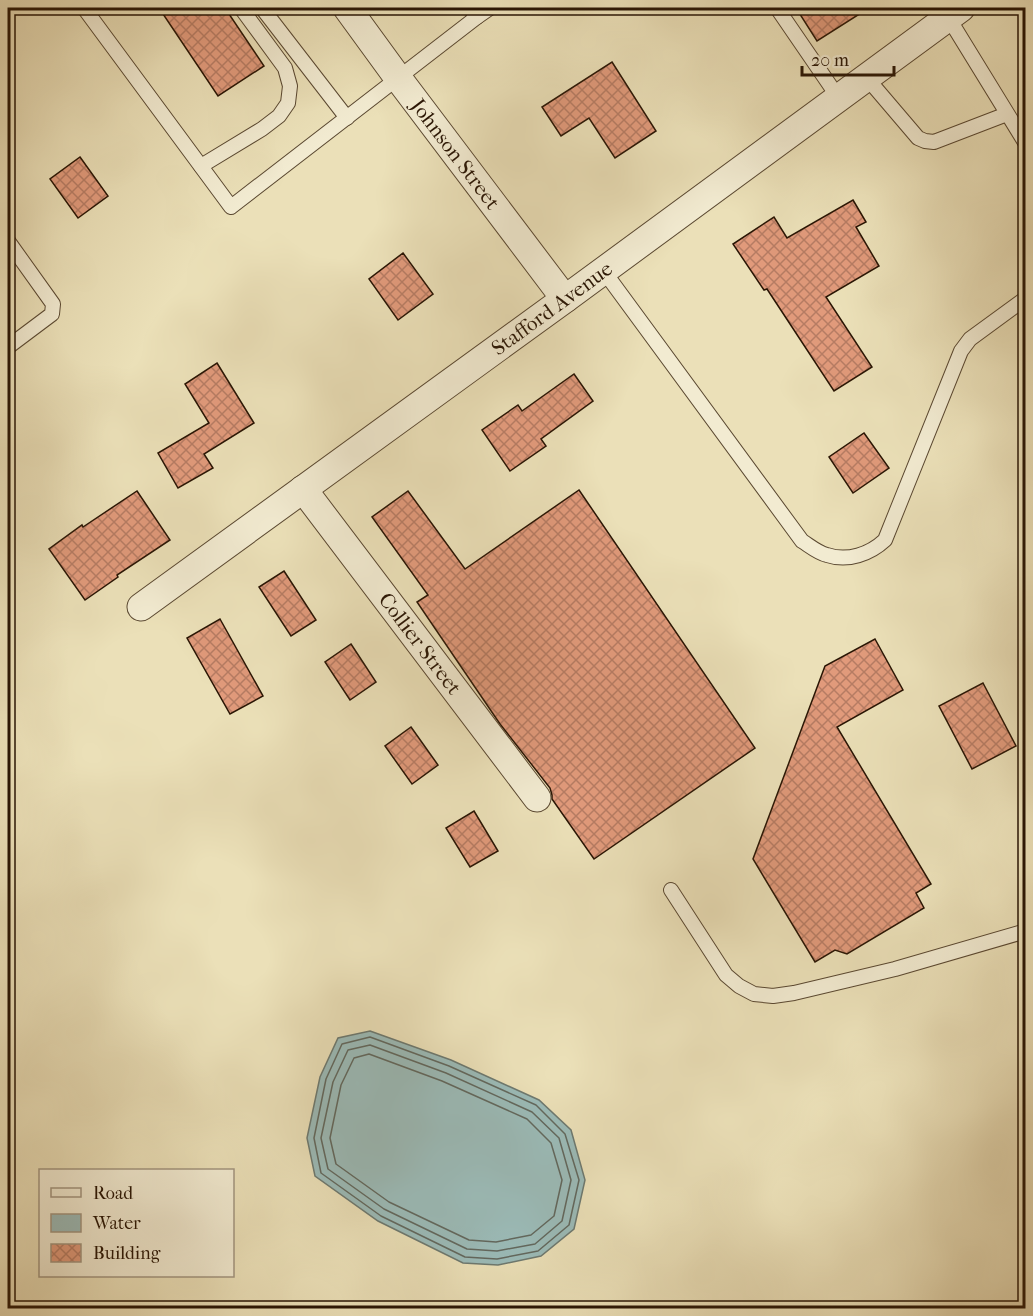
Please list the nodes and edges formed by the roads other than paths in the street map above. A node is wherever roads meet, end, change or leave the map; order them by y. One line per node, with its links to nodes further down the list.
1 (241, 8): 15 (lane)
2 (262, 8): 13 (lane)
3 (347, 8): 10 (street, Johnson Street)
4 (490, 8): 7 (lane)
5 (777, 8): 11 (lane)
6 (88, 9): 15 (lane)
7 (473, 12): 10 (lane)
8 (954, 12): 9 (street, Stafford Avenue); 12 (lane)
9 (866, 77): 11 (street, Stafford Avenue); 12 (lane)
10 (398, 78): 13 (lane); 19 (street, Johnson Street)
11 (838, 97): 17 (street, Stafford Avenue)
12 (1007, 114): 14 (lane)
13 (347, 118): 15 (lane)
14 (1026, 144)
15 (201, 166)
16 (8, 241): 20 (lane)
17 (603, 270): 18 (lane); 19 (street, Stafford Avenue)
18 (1026, 298)
19 (565, 299): 21 (street, Stafford Avenue)
20 (8, 347)
21 (303, 489): 22 (street, Stafford Avenue); 23 (street, Collier Street)
22 (141, 607)
23 (537, 798)
24 (671, 890): 25 (lane)
25 (1026, 931)

